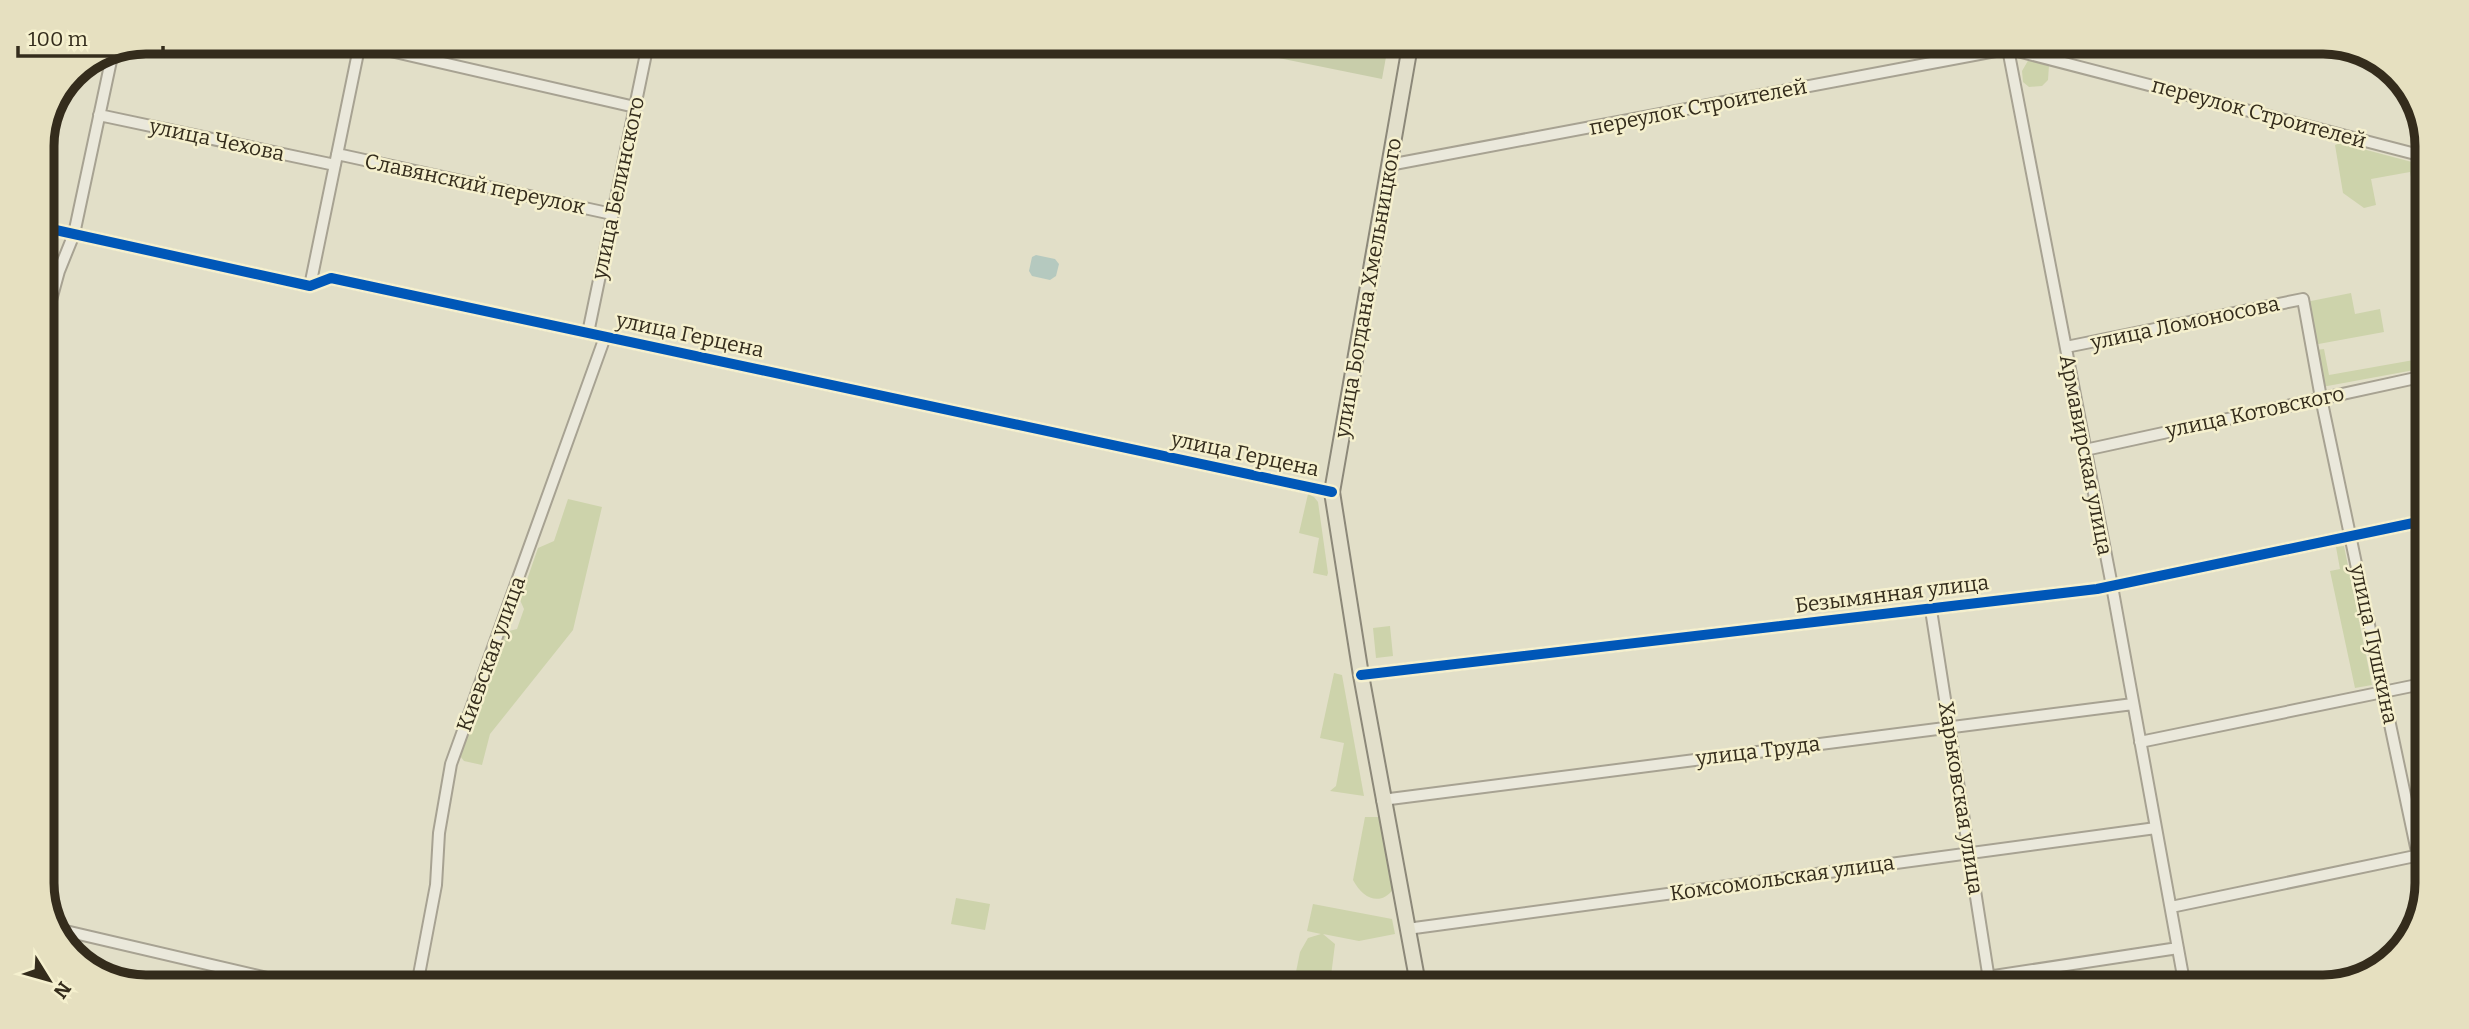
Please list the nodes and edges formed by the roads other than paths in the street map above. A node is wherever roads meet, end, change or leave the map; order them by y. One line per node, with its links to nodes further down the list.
1 (358, 54): 12 (street)
2 (404, 54): 9 (street)
3 (646, 54): 9 (street, улица Белинского)
4 (1409, 54): 13 (main road, улица Богдана Хмельницкого)
5 (1976, 54): 13 (street, переулок Строителей)
6 (2009, 54): 24 (street, Армавирская улица)
7 (2031, 54): 11 (street, переулок Строителей)
8 (111, 62): 10 (street)
9 (635, 107): 14 (street, улица Белинского)
10 (99, 115): 12 (street, улица Чехова); 16 (street)
11 (2415, 154)
12 (336, 160): 14 (street, Славянский переулок); 17 (street)
13 (1389, 165): 28 (main road, улица Богдана Хмельницкого)
14 (612, 214): 22 (street, улица Белинского)
15 (54, 230): 16 (street)
16 (74, 234): 19 (street); 20 (street)
17 (316, 258): 18 (street); 19 (street)
18 (331, 278): 19 (street); 22 (street, улица Герцена)
19 (310, 286)
20 (54, 289)
21 (2303, 299): 24 (street, улица Ломоносова); 26 (street, улица Пушкина)
22 (588, 333): 23 (street, улица Герцена)
23 (605, 337): 28 (street, улица Герцена); 49 (street, Киевская улица)
24 (2066, 347): 27 (street, Армавирская улица)
25 (2415, 378): 26 (street, улица Котовского)
26 (2321, 398): 27 (street, улица Котовского); 30 (street, улица Пушкина)
27 (2085, 450): 31 (street, Армавирская улица)
28 (1332, 492): 33 (main road, улица Богдана Хмельницкого)
29 (2415, 523): 30 (street, Безымянная улица)
30 (2351, 536): 31 (street, Безымянная улица); 35 (street, улица Пушкина)
31 (2112, 586): 32 (street, Безымянная улица); 36 (street, Армавирская улица)
32 (1931, 610): 33 (street, Безымянная улица); 37 (street, Харьковская улица)
33 (1360, 675): 39 (main road, улица Богдана Хмельницкого)
34 (2415, 685): 35 (street)
35 (2384, 691): 38 (street); 41 (street, улица Пушкина)
36 (2133, 704): 37 (street, улица Труда); 38 (street, Армавирская улица)
37 (1950, 728): 39 (street, улица Труда); 42 (street, Харьковская улица)
38 (2140, 742): 40 (street, Армавирская улица)
39 (1382, 800): 45 (main road, улица Богдана Хмельницкого)
40 (2156, 828): 42 (street, Комсомольская улица); 44 (street, Армавирская улица)
41 (2415, 840)
42 (1969, 853): 45 (street, Комсомольская улица); 51 (street, Харьковская улица)
43 (2415, 860): 44 (street)
44 (2171, 907): 47 (street, Армавирская улица)
45 (1408, 929): 50 (main road, улица Богдана Хмельницкого)
46 (69, 932): 48 (street)
47 (2178, 948): 52 (street); 53 (street, Армавирская улица)
48 (255, 975)
49 (419, 975)
50 (1416, 975)
51 (1988, 975)
52 (2023, 975)
53 (2183, 975)

